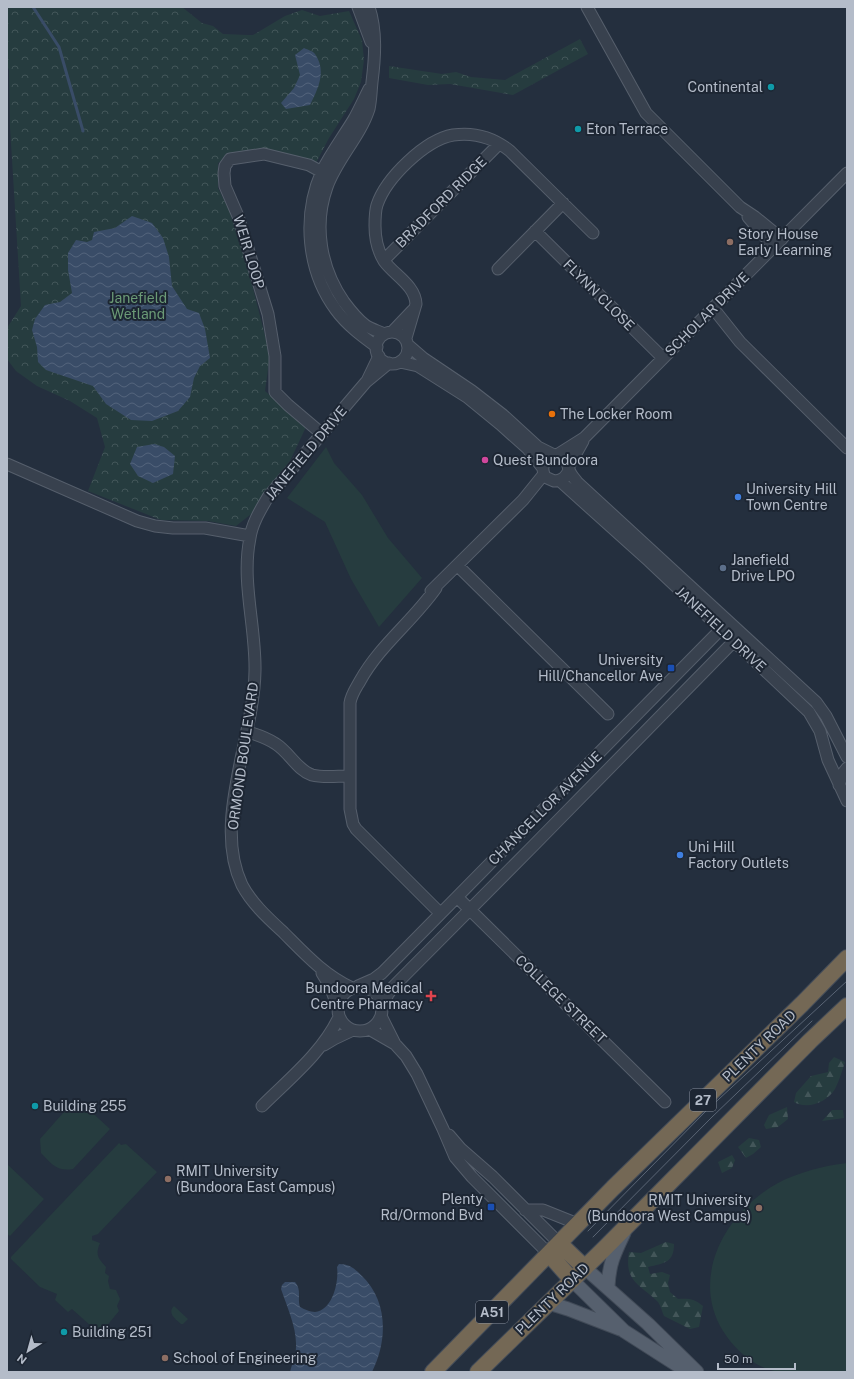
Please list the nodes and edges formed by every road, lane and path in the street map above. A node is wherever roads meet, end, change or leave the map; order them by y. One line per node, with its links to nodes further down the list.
1 (358, 7): 4 (street)
2 (369, 7): 4 (street)
3 (587, 7): 9 (street)
4 (374, 54): 7 (street)
5 (499, 144): 8 (street); 14 (street, BRADFORD RIDGE); 14 (street)
6 (847, 173): 12 (street, SCHOLAR DRIVE)
7 (326, 175): 18 (street); 20 (street); 24 (street, WEIR LOOP)
8 (563, 203): 10 (street); 11 (street)
9 (740, 207): 12 (street); 13 (street)
10 (535, 231): 15 (street); 21 (street, FLYNN CLOSE)
11 (593, 233)
12 (782, 239): 13 (street, SCHOLAR DRIVE)
13 (774, 247): 17 (street, SCHOLAR DRIVE)
14 (384, 260): 16 (street)
15 (498, 269)
16 (415, 308): 18 (street); 19 (street)
17 (709, 312): 21 (street, SCHOLAR DRIVE); 26 (street)
18 (389, 333): 19 (street); 20 (street)
19 (407, 342): 22 (street); 27 (street)
20 (378, 351): 22 (street); 23 (street, JANEFIELD DRIVE)
21 (663, 358): 25 (street, SCHOLAR DRIVE)
22 (395, 362): 23 (street, JANEFIELD DRIVE); 30 (street, JANEFIELD DRIVE)
23 (366, 382): 24 (street, JANEFIELD DRIVE)
24 (322, 433): 31 (street, JANEFIELD DRIVE)
25 (584, 438): 27 (street, SCHOLAR DRIVE); 29 (street, SCHOLAR DRIVE)
26 (847, 448)
27 (556, 455): 29 (street); 30 (street)
28 (7, 464): 31 (street)
29 (569, 468): 30 (street); 33 (street, JANEFIELD DRIVE)
30 (549, 475): 32 (street); 33 (street, JANEFIELD DRIVE)
31 (250, 536): 36 (street, ORMOND BOULEVARD)
32 (458, 566): 35 (street); 39 (street)
33 (725, 626): 34 (street, JANEFIELD DRIVE); 42 (street, CHANCELLOR AVENUE)
34 (738, 638): 37 (street, JANEFIELD DRIVE); 40 (street, JANEFIELD DRIVE); 43 (street, CHANCELLOR AVENUE)
35 (608, 714)
36 (247, 736): 39 (street); 48 (street, ORMOND BOULEVARD)
37 (847, 757)
38 (847, 768): 40 (street)
39 (349, 776): 46 (street)
40 (839, 785): 41 (street, JANEFIELD DRIVE)
41 (847, 801)
42 (533, 819): 43 (street); 44 (street, CHANCELLOR AVENUE)
43 (547, 832): 45 (street, CHANCELLOR AVENUE)
44 (457, 897): 45 (street, COLLEGE STREET); 46 (street, CHANCELLOR AVENUE)
45 (470, 910): 52 (street, CHANCELLOR AVENUE); 58 (street, COLLEGE STREET)
46 (440, 913): 49 (street, CHANCELLOR AVENUE)
47 (847, 958): 62 (highway, PLENTY ROAD / 27)
48 (319, 968): 49 (street, ORMOND BOULEVARD); 50 (street, ORMOND BOULEVARD)
49 (355, 987): 50 (street); 52 (street)
50 (338, 1005): 53 (street)
51 (847, 1006): 63 (highway, PLENTY ROAD / 27)
52 (382, 1012): 54 (street); 56 (street)
53 (339, 1017): 55 (street); 57 (street)
54 (369, 1029): 55 (street); 56 (street)
55 (353, 1030): 57 (street)
56 (396, 1044): 60 (street)
57 (318, 1050): 59 (street)
58 (665, 1102)
59 (262, 1106)
60 (443, 1129): 61 (street); 64 (street)
61 (525, 1210): 62 (street); 64 (street)
62 (578, 1224): 64 (highway, PLENTY ROAD / 27)
63 (628, 1224): 65 (highway, PLENTY ROAD / 27); 67 (main road)
64 (554, 1249): 65 (highway); 66 (highway); 70 (highway, PLENTY ROAD / A51)
65 (585, 1268): 66 (highway, PLENTY ROAD / 27); 67 (main road)
66 (572, 1280): 68 (highway, PLENTY ROAD / A51); 69 (main road)
67 (608, 1287): 73 (main road)
68 (548, 1303): 69 (main road); 71 (highway, PLENTY ROAD / A51)
69 (624, 1331): 72 (main road)
70 (433, 1372)
71 (478, 1372)
72 (688, 1372)
73 (697, 1372)

